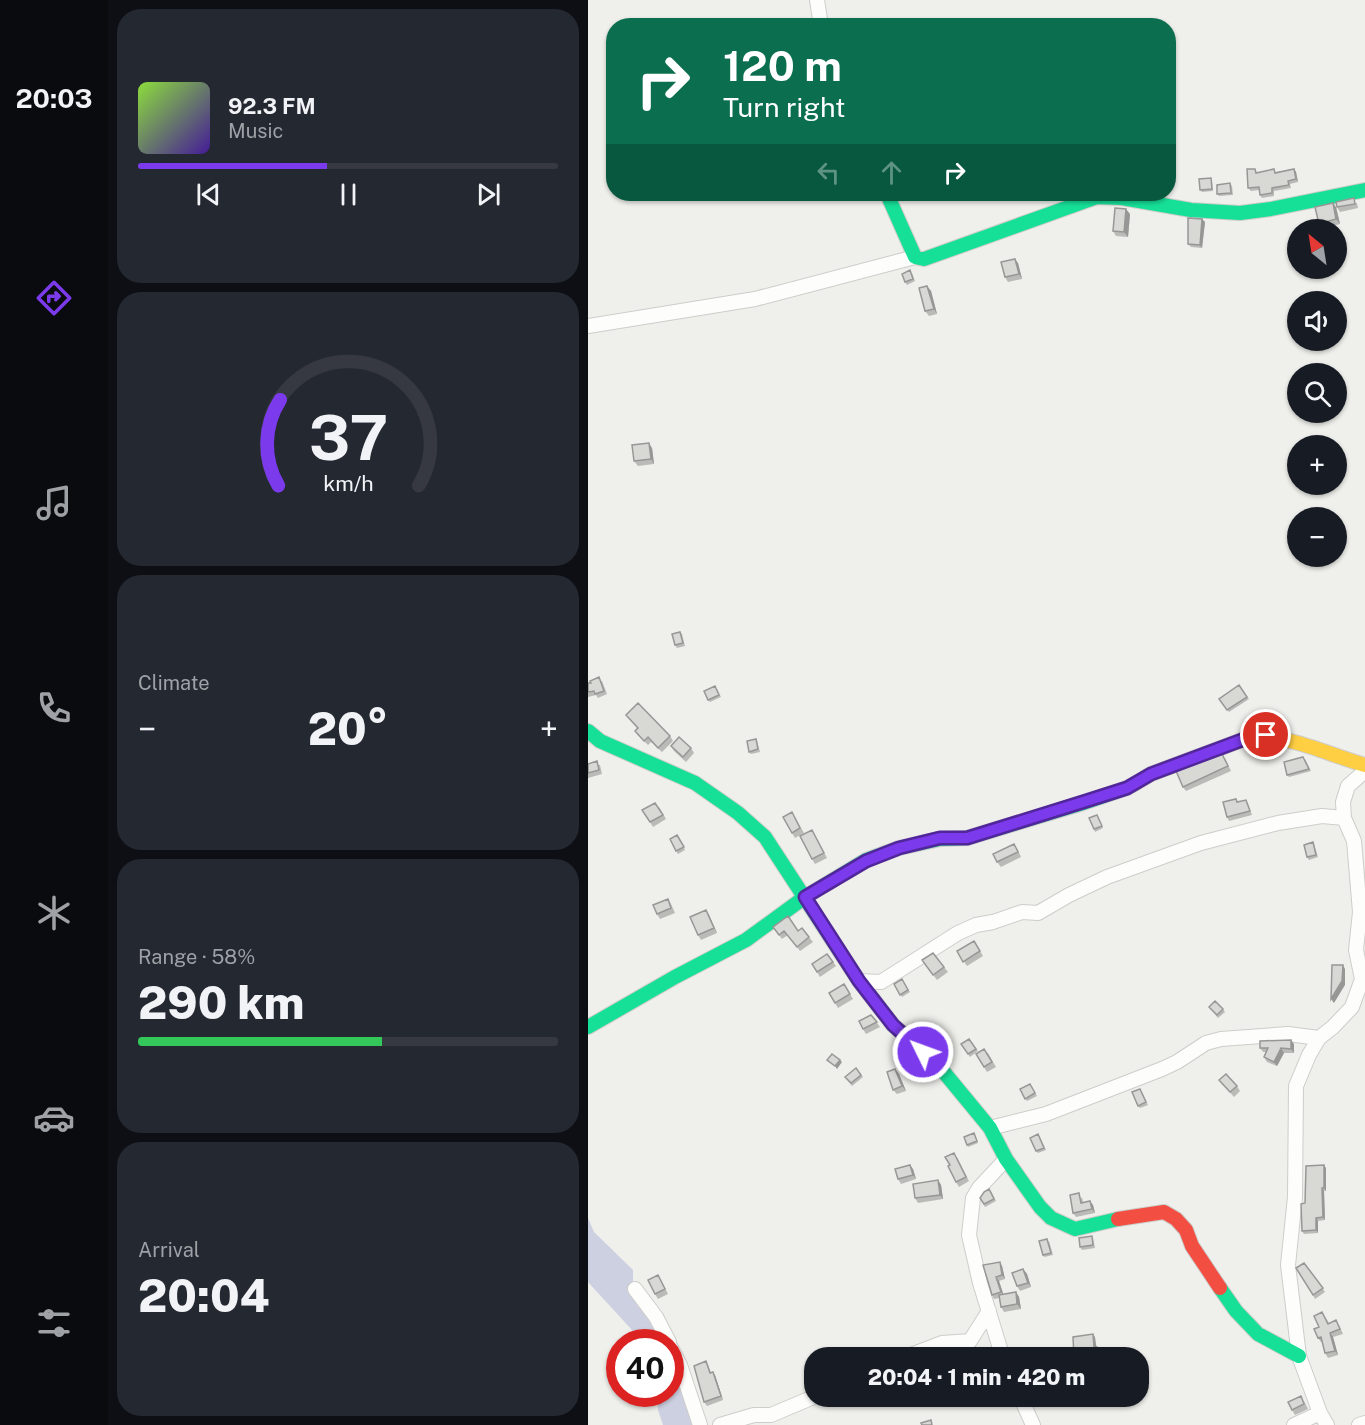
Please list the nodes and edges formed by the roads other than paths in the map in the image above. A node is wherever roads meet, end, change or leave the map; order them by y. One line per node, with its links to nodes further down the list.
1 (817, 0): 2 (street)
2 (820, 18)
3 (1365, 190): 6 (street)
4 (890, 201): 7 (street)
5 (1085, 201): 7 (street)
6 (1139, 201)
7 (915, 257): 8 (street)
8 (588, 326)
9 (588, 731): 13 (street)
10 (1365, 765): 13 (street)
11 (1365, 771): 12 (street)
12 (1344, 818): 14 (street); 15 (street)
13 (805, 897): 14 (street); 16 (street)
14 (859, 981): 18 (street)
15 (1364, 982): 17 (street)
16 (588, 1027)
17 (1319, 1038): 18 (street); 25 (street)
18 (990, 1128): 19 (street)
19 (1006, 1159): 21 (street); 25 (street)
20 (635, 1289): 22 (street)
21 (989, 1311): 23 (street); 24 (street)
22 (662, 1329)
23 (930, 1347)
24 (999, 1347)
25 (1299, 1356): 29 (street)
26 (684, 1377): 31 (street)
27 (804, 1401): 32 (street)
28 (1025, 1407): 33 (street)
29 (1323, 1419): 34 (street)
30 (1365, 1423): 35 (street)
31 (700, 1425)
32 (720, 1425)
33 (1034, 1425)
34 (1294, 1425)
35 (1359, 1425)

